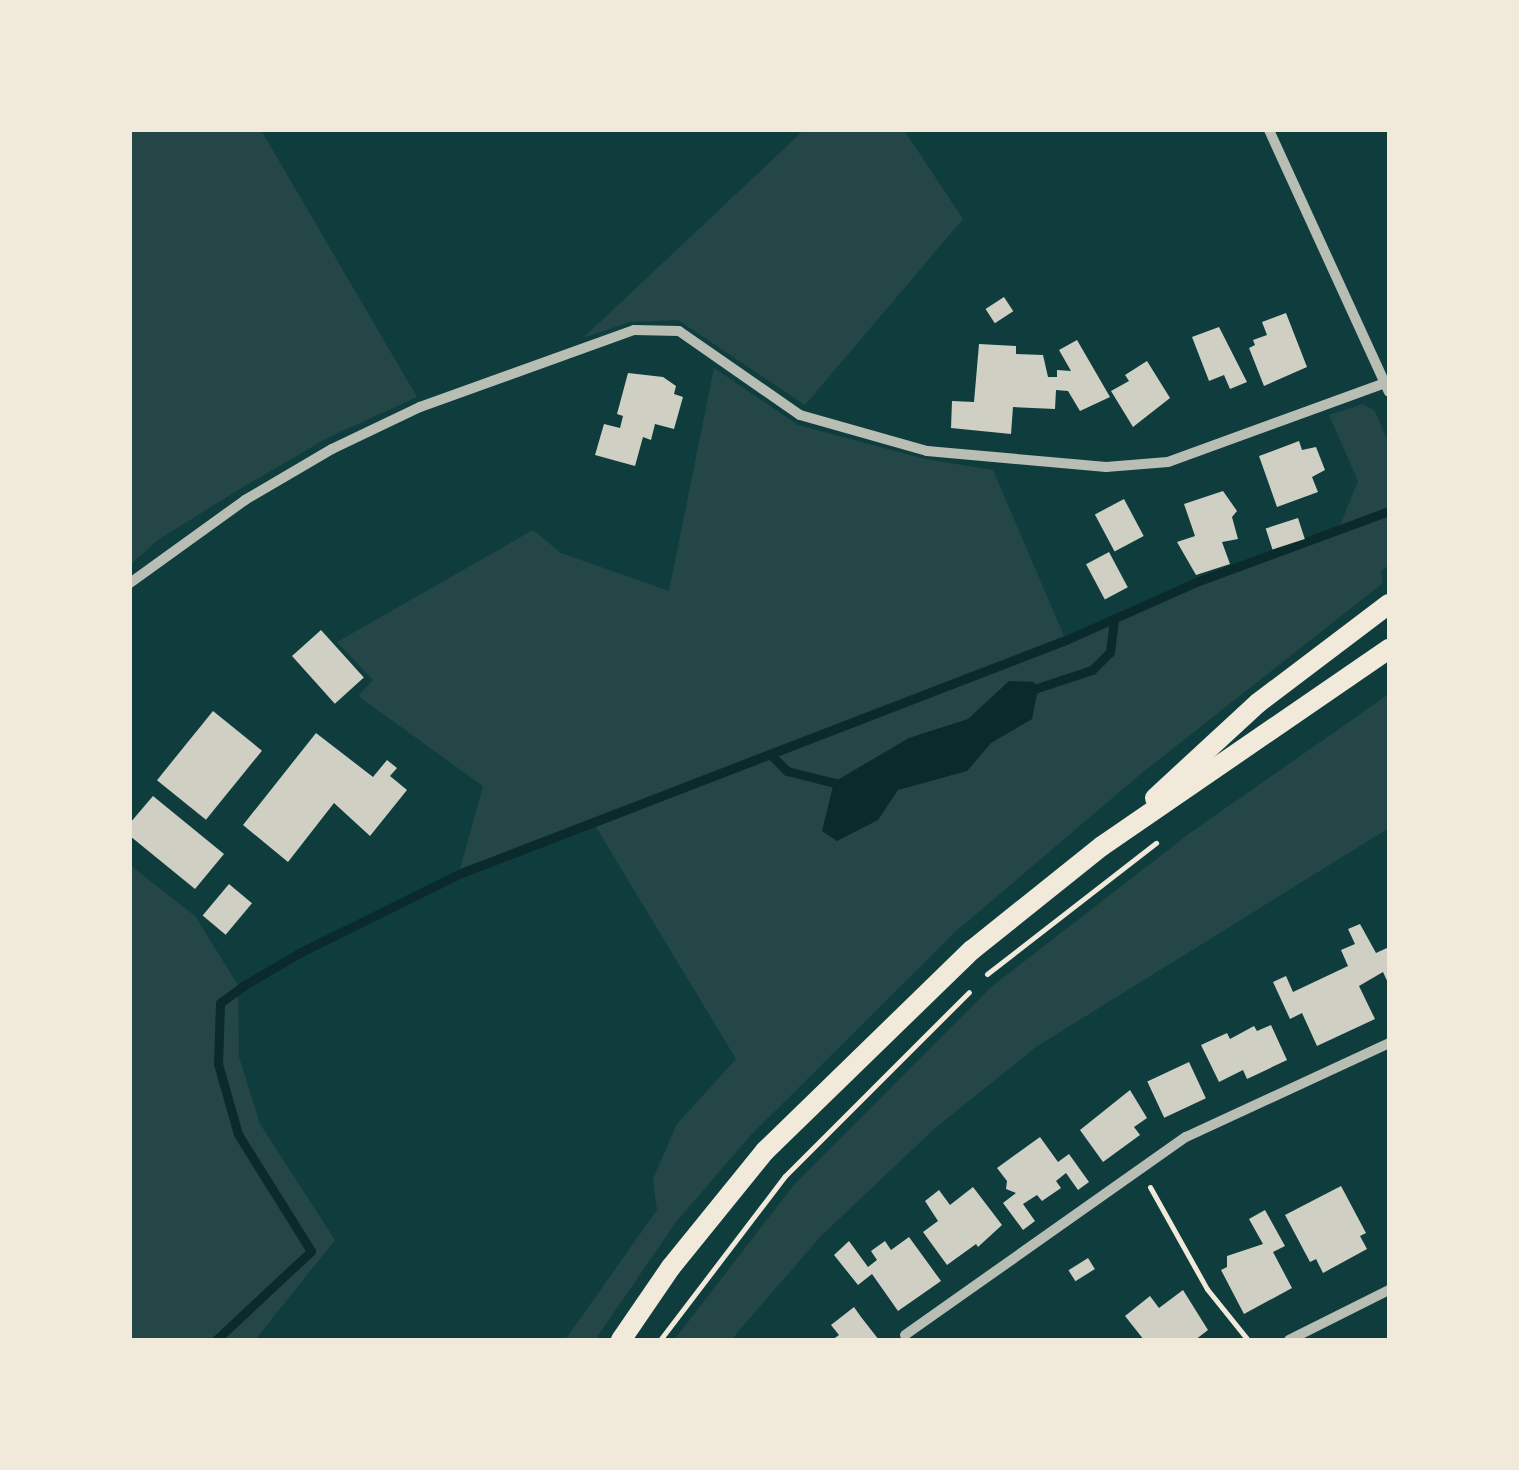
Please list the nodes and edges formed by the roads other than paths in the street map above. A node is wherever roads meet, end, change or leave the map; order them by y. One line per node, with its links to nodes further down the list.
1 (1269, 130): 2 (street)
2 (1387, 388): 3 (street)
3 (130, 583)
4 (1389, 604): 6 (main road)
5 (1389, 649): 6 (main road)
6 (1102, 846): 10 (main road)
7 (1389, 1043): 9 (street)
8 (1389, 1290): 11 (street)
9 (906, 1335)
10 (621, 1340)
11 (1289, 1340)

